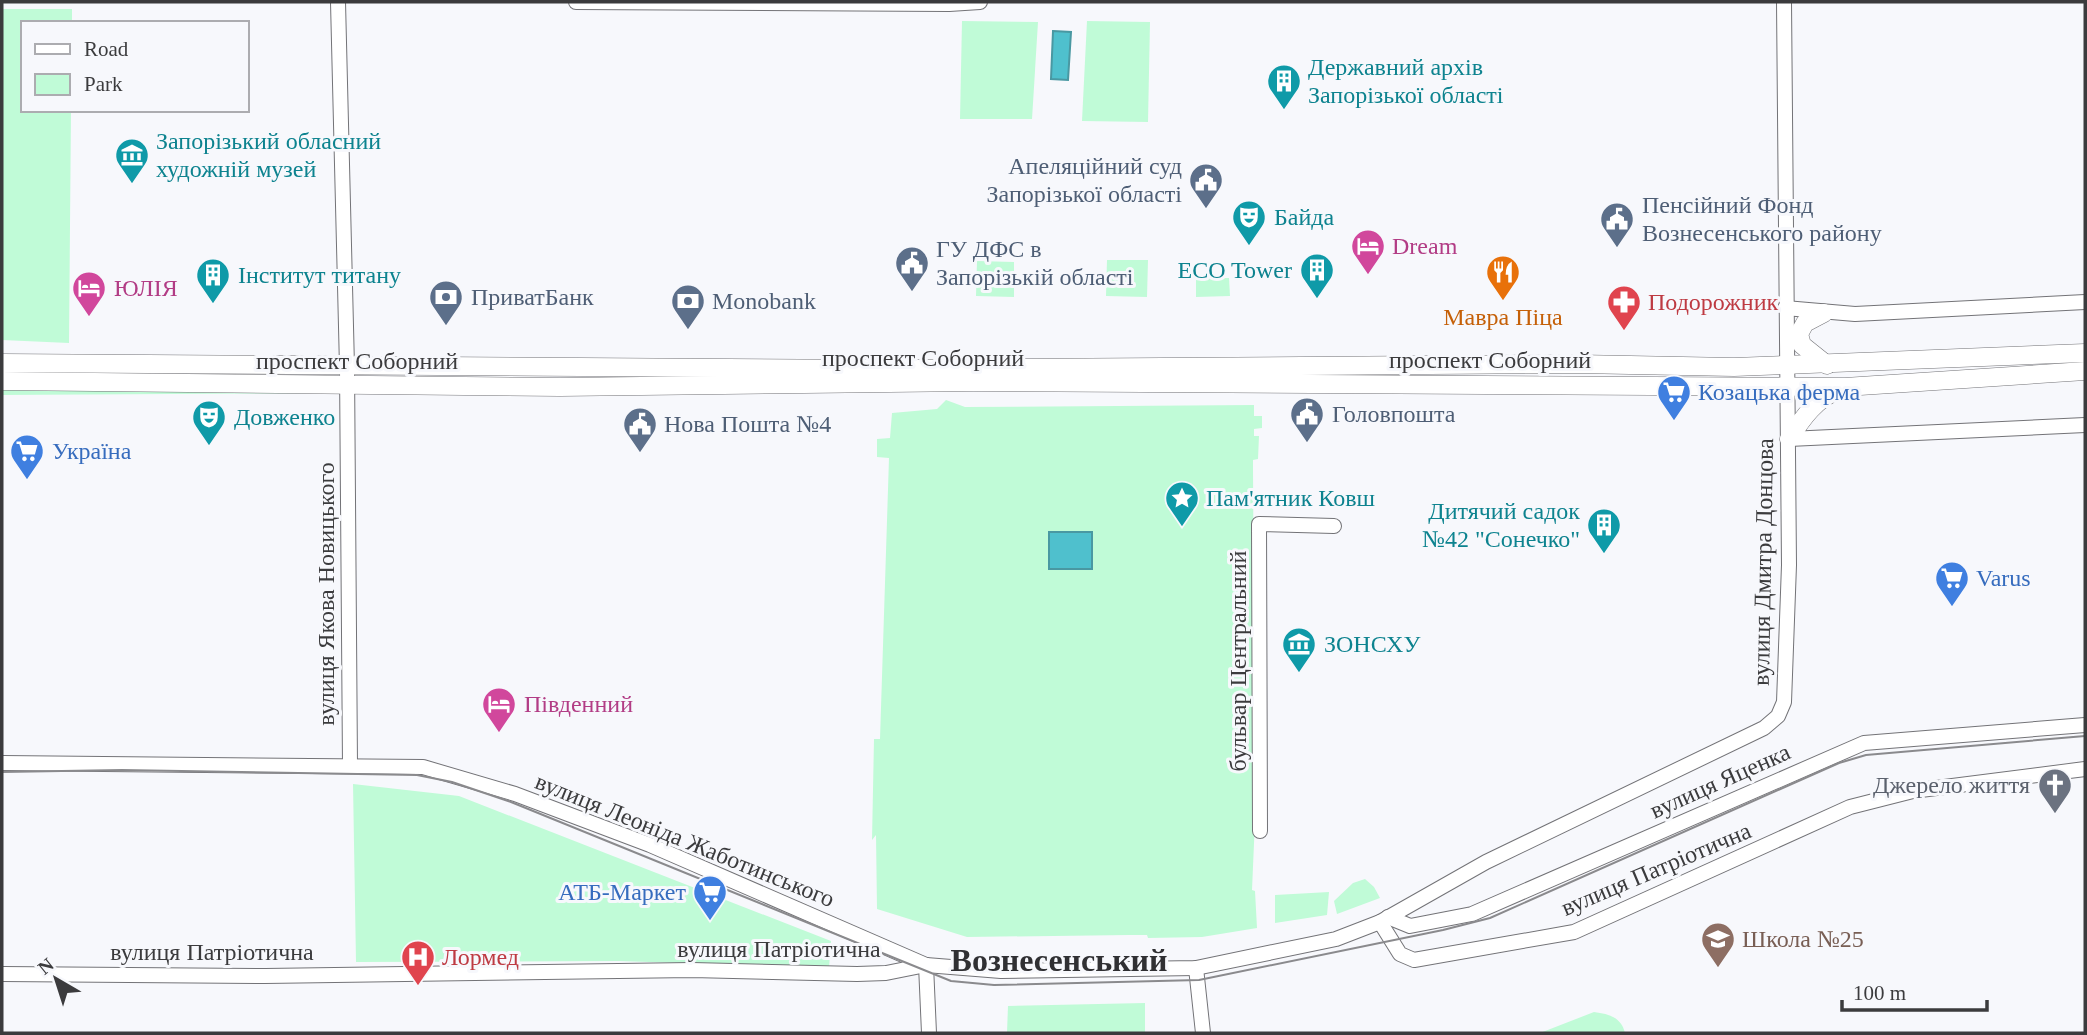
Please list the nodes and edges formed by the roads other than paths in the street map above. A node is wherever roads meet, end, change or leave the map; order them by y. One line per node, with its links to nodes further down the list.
1 (338, 2): 14 (street, вулиця Якова Новицького)
2 (576, 2): 3 (street)
3 (611, 2): 4 (street)
4 (980, 2)
5 (1784, 2): 7 (street, вулиця Дмитра Донцова)
6 (2085, 302): 8 (street)
7 (1786, 308): 8 (street); 9 (street); 13 (street, вулиця Дмитра Донцова)
8 (1824, 313): 9 (main road)
9 (1798, 334): 12 (main road)
10 (2085, 353): 12 (main road, проспект Соборний)
11 (2, 363): 14 (main road, проспект Соборний)
12 (1827, 365): 13 (main road, проспект Соборний)
13 (1788, 366): 17 (main road, проспект Соборний); 21 (street, вулиця Дмитра Донцова)
14 (347, 367): 15 (main road, проспект Соборний); 20 (street, вулиця Якова Новицького)
15 (958, 368): 17 (main road, проспект Соборний); 19 (main road)
16 (2085, 371): 22 (main road, проспект Соборний)
17 (1270, 375): 19 (main road, проспект Соборний); 21 (main road, проспект Соборний)
18 (2, 381): 20 (main road, проспект Соборний)
19 (982, 382): 20 (main road, проспект Соборний)
20 (347, 386): 28 (street, вулиця Якова Новицького)
21 (1788, 387): 22 (main road, проспект Соборний); 24 (street, вулиця Дмитра Донцова)
22 (1845, 387): 24 (main road)
23 (2085, 425): 24 (street)
24 (1788, 439): 31 (street, вулиця Дмитра Донцова)
25 (1334, 526): 30 (street, бульвар Центральний)
26 (2085, 725): 31 (street, вулиця Яценка)
27 (2, 763): 28 (street, вулиця Леоніда Жаботинського)
28 (350, 766): 32 (street, вулиця Леоніда Жаботинського)
29 (2085, 769): 31 (street, вулиця Патріотична)
30 (1260, 831)
31 (1384, 919): 33 (street, вулиця Патріотична)
32 (926, 965): 33 (street, вулиця Патріотична); 34 (street, вулиця Патріотична); 35 (street)
33 (1196, 968): 36 (street)
34 (2, 974)
35 (929, 1033)
36 (1203, 1033)

